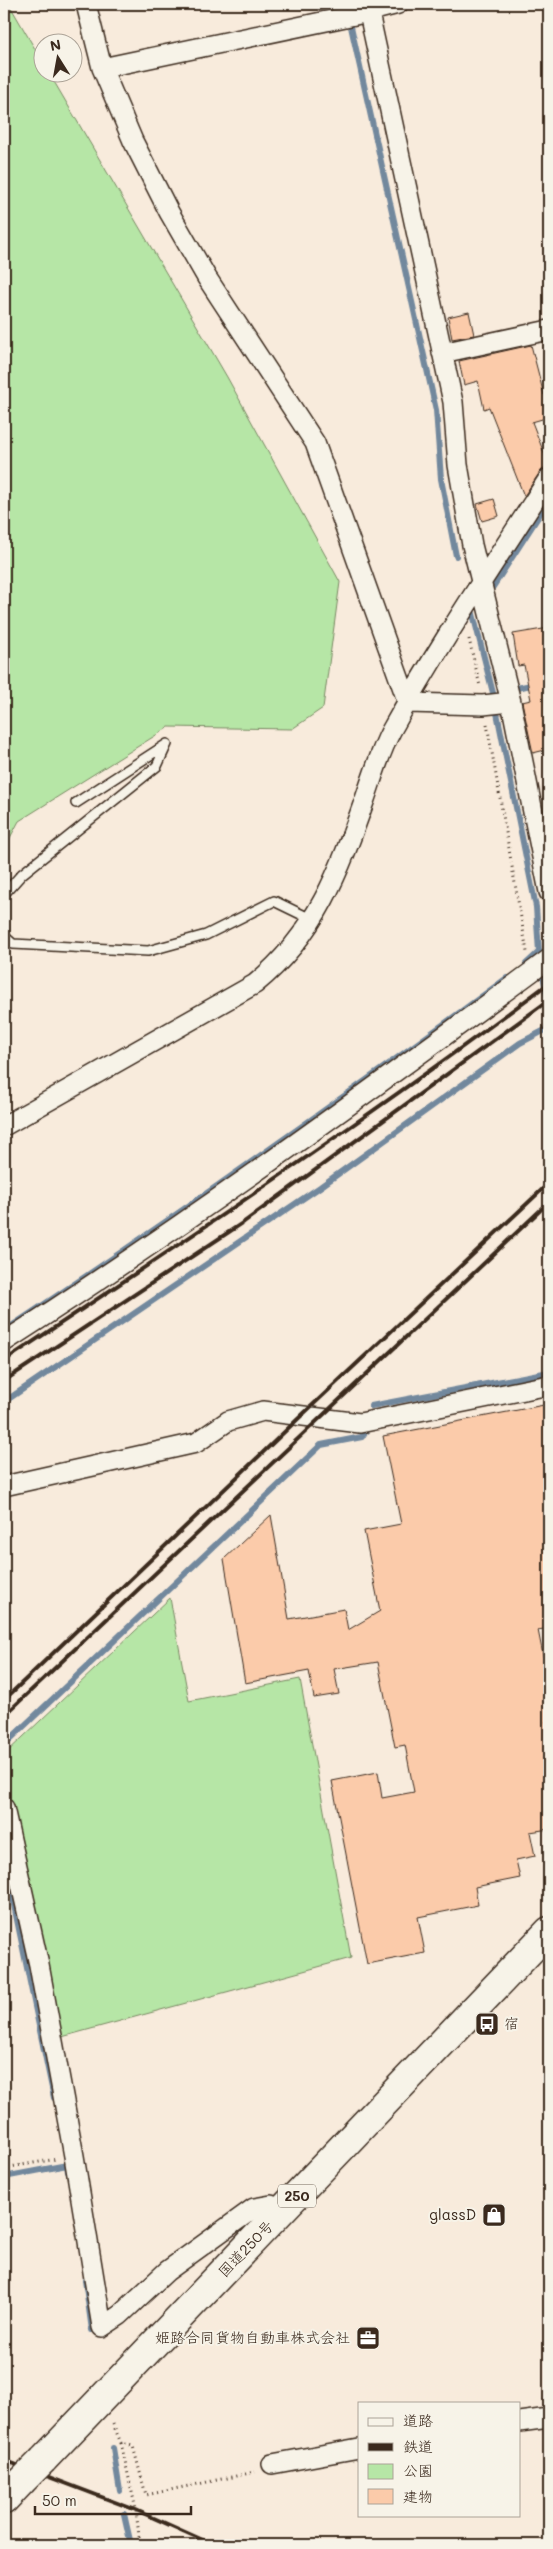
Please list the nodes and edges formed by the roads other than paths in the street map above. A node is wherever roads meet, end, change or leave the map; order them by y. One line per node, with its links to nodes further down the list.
1 (86, 4): 4 (street)
2 (398, 4): 3 (street)
3 (358, 12): 4 (street); 6 (street)
4 (102, 68): 9 (street)
5 (549, 330): 6 (street)
6 (442, 353): 8 (street)
7 (549, 478): 8 (street)
8 (482, 582): 9 (street); 10 (street)
9 (408, 703): 10 (street); 14 (street)
10 (501, 704): 12 (street)
11 (76, 803): 13 (lane)
12 (549, 892)
13 (4, 894)
14 (313, 920): 15 (lane); 17 (street)
15 (4, 936)
16 (545, 962): 18 (street)
17 (4, 1126)
18 (4, 1342)
19 (549, 1385): 20 (street)
20 (4, 1486)
21 (4, 1808): 23 (street)
22 (549, 1930): 23 (highway, 国道250号 / 250)
23 (282, 2212): 28 (highway, 国道250号 / 250, bridge)
24 (549, 2418): 25 (street)
25 (520, 2422)
26 (358, 2448): 27 (street)
27 (272, 2464)
28 (13, 2491)

